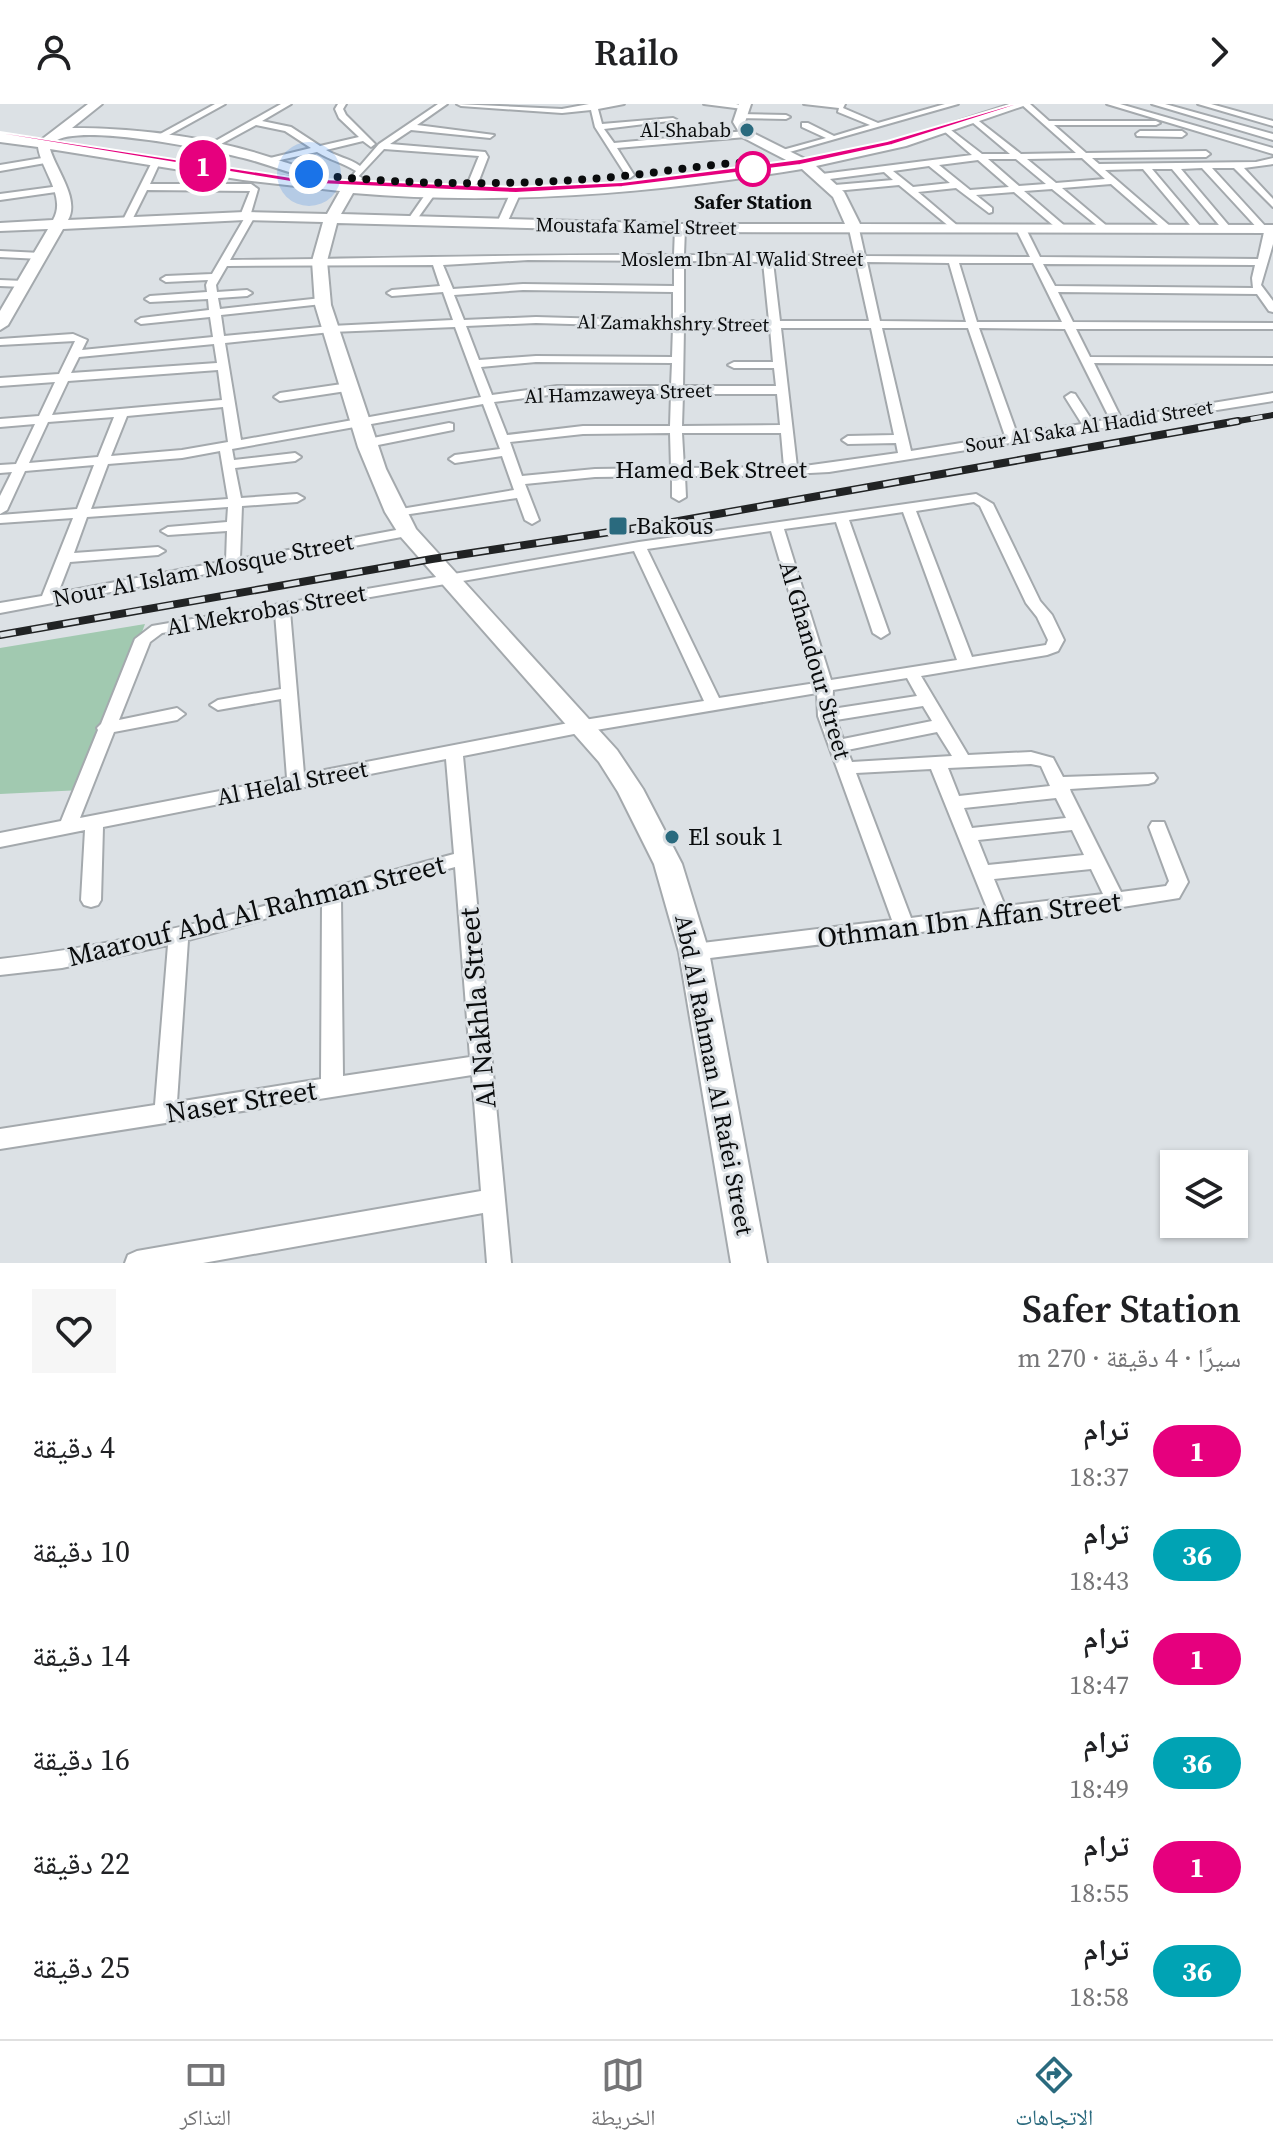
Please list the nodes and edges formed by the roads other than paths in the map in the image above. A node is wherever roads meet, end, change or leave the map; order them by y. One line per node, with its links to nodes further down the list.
1 (96, 104): 41 (street)
2 (221, 104): 50 (street)
3 (287, 104): 28 (street)
4 (342, 104): 49 (street)
5 (443, 104): 35 (street)
6 (461, 104): 15 (street)
7 (620, 104): 16 (street)
8 (708, 104): 18 (street)
9 (808, 104): 34 (street)
10 (954, 104): 34 (street)
11 (1024, 104): 20 (street); 26 (street)
12 (1111, 104): 23 (street)
13 (1156, 104): 27 (street)
14 (1202, 104): 17 (street)
15 (487, 106): 16 (street); 22 (street)
16 (593, 106): 36 (street)
17 (1236, 108): 21 (street); 27 (street); 32 (street)
18 (742, 109): 24 (street); 42 (street)
19 (666, 112): 25 (street)
20 (1036, 114): 23 (street); 31 (street)
21 (1273, 114)
22 (476, 115)
23 (1148, 115): 29 (street)
24 (786, 117)
25 (673, 120): 36 (street); 51 (street)
26 (975, 120): 38 (street); 65 (street)
27 (1213, 120): 37 (street); 47 (street)
28 (255, 122): 58 (street); 60 (street)
29 (1168, 122): 31 (street); 37 (street); 44 (street)
30 (464, 123): 40 (street)
31 (1046, 123): 43 (street)
32 (1273, 124)
33 (805, 125): 46 (street)
34 (876, 125): 46 (street)
35 (408, 127): 40 (street); 59 (street)
36 (599, 127): 57 (street)
37 (1194, 128): 61 (street)
38 (947, 129): 66 (street); 71 (street)
39 (0, 130): 41 (street)
40 (453, 131): 45 (street)
41 (55, 132): 50 (street); 52 (street)
42 (746, 134): 51 (street); 62 (street)
43 (1059, 134): 44 (street); 53 (street)
44 (1182, 134): 56 (street)
45 (490, 135)
46 (831, 137): 62 (street)
47 (1273, 137)
48 (0, 138): 52 (street)
49 (365, 138): 59 (street); 60 (street)
50 (155, 139): 58 (street)
51 (688, 140): 57 (street)
52 (44, 143): 67 (street); 68 (street)
53 (1070, 143): 54 (street); 63 (street)
54 (1085, 143)
55 (1132, 143): 56 (street)
56 (1194, 143): 64 (street)
57 (611, 146): 81 (street)
58 (207, 148): 69 (street)
59 (380, 148): 83 (street); 86 (street)
60 (319, 149): 69 (street); 83 (street)
61 (1273, 151)
62 (782, 153): 71 (street); 81 (street)
63 (1082, 154): 64 (street); 65 (street); 78 (street)
64 (1206, 154): 72 (street)
65 (1017, 156): 66 (street); 88 (street)
66 (979, 157): 70 (street); 92 (street)
67 (48, 160): 79 (street); 91 (street)
68 (157, 160): 83 (street); 89 (street)
69 (269, 161): 83 (street)
70 (931, 163): 80 (street); 87 (street)
71 (804, 164): 82 (street); 96 (street)
72 (1221, 165): 73 (street); 77 (street)
73 (1236, 165): 74 (street); 98 (street)
74 (1271, 165)
75 (1145, 166): 76 (street); 78 (street); 114 (street)
76 (1174, 166): 77 (street); 115 (street)
77 (1205, 166): 116 (street)
78 (1097, 167): 84 (street)
79 (0, 168)
80 (886, 169): 82 (street); 85 (street)
81 (630, 175): 86 (street)
82 (822, 177): 90 (street)
83 (354, 179): 86 (street); 95 (street); 101 (street, Abd Al Rahman Al Rafei Street)
84 (1113, 181): 88 (street); 113 (street)
85 (901, 182): 90 (street); 93 (street)
86 (473, 183)
87 (958, 185): 93 (street); 94 (street)
88 (1053, 186): 92 (street); 112 (street)
89 (144, 187): 100 (street); 102 (street)
90 (835, 188): 108 (street)
91 (60, 189): 97 (street); 105 (street)
92 (1017, 189): 94 (street); 111 (street)
93 (911, 190): 109 (street)
94 (968, 193): 99 (street)
95 (430, 194): 96 (street); 103 (street)
96 (515, 194): 104 (street)
97 (0, 197)
98 (1271, 201)
99 (989, 210)
100 (248, 216): 101 (street, Moustafa Kamel Street); 102 (street, Moustafa Kamel Street); 125 (street)
101 (331, 217): 103 (street, Moustafa Kamel Street); 126 (street, Abd Al Rahman Al Rafei Street)
102 (128, 220): 105 (street, Moustafa Kamel Street)
103 (412, 220): 104 (street, Moustafa Kamel Street)
104 (502, 223): 107 (street, Moustafa Kamel Street)
105 (59, 224): 106 (street, Moustafa Kamel Street); 118 (street)
106 (0, 227)
107 (680, 228): 108 (street, Moustafa Kamel Street); 119 (street)
108 (854, 229): 109 (street, Moustafa Kamel Street); 121 (street)
109 (956, 229): 110 (street, Moustafa Kamel Street)
110 (1021, 229): 111 (street, Moustafa Kamel Street); 123 (street)
111 (1063, 229): 112 (street, Moustafa Kamel Street)
112 (1105, 229): 113 (street, Moustafa Kamel Street)
113 (1168, 229): 114 (street, Moustafa Kamel Street)
114 (1198, 229): 115 (street, Moustafa Kamel Street)
115 (1227, 229): 116 (street, Moustafa Kamel Street)
116 (1268, 229): 127 (street)
117 (0, 254): 118 (street)
118 (41, 256): 132 (street)
119 (681, 260): 120 (street, Moslem Ibn Al Walid Street); 124 (street, Moslem Ibn Al Walid Street); 133 (street)
120 (768, 260): 121 (street, Moslem Ibn Al Walid Street); 149 (street)
121 (859, 260): 122 (street, Moslem Ibn Al Walid Street); 148 (street)
122 (953, 260): 123 (street, Moslem Ibn Al Walid Street); 150 (street)
123 (1038, 260): 127 (street, Moslem Ibn Al Walid Street); 134 (street)
124 (437, 262): 126 (street, Moslem Ibn Al Walid Street); 135 (street)
125 (223, 263): 126 (street, Moslem Ibn Al Walid Street); 129 (street)
126 (319, 264): 141 (street, Abd Al Rahman Al Rafei Street)
127 (1260, 267): 128 (street, Moslem Ibn Al Walid Street); 136 (street)
128 (1273, 272)
129 (214, 277): 130 (street); 139 (street)
130 (166, 279)
131 (0, 283): 132 (street)
132 (24, 284): 145 (street)
133 (679, 289): 135 (street); 147 (street)
134 (1051, 289): 136 (street); 151 (street)
135 (449, 290): 138 (street); 146 (street)
136 (1258, 291): 142 (street)
137 (247, 293): 139 (street)
138 (392, 293)
139 (213, 296): 140 (street); 143 (street)
140 (150, 299)
141 (322, 301): 143 (street); 153 (street, Abd Al Rahman Al Rafei Street)
142 (1273, 309)
143 (216, 315): 144 (street); 154 (street)
144 (141, 321)
145 (1, 322)
146 (461, 323): 147 (street, Al Zamakhshry Street); 153 (street, Al Zamakhshry Street); 160 (street)
147 (679, 324): 149 (street, Al Zamakhshry Street); 157 (street)
148 (874, 324): 149 (street, Al Zamakhshry Street); 150 (street, Al Zamakhshry Street); 184 (street)
149 (774, 325): 162 (street)
150 (972, 325): 151 (street, Al Zamakhshry Street); 183 (street)
151 (1068, 325): 152 (street, Al Zamakhshry Street); 158 (street)
152 (1273, 326)
153 (331, 329): 154 (street, Al Zamakhshry Street); 166 (street, Abd Al Rahman Al Rafei Street)
154 (220, 340): 156 (street, Al Zamakhshry Street); 163 (street)
155 (0, 342): 156 (street)
156 (74, 354): 164 (street)
157 (679, 360): 160 (street); 167 (street)
158 (1085, 360): 159 (street); 176 (street)
159 (1273, 361)
160 (475, 364): 172 (street)
161 (734, 365): 162 (street)
162 (779, 365): 168 (street)
163 (223, 366): 164 (street); 173 (street)
164 (63, 378): 165 (street); 175 (street)
165 (0, 382)
166 (349, 387): 169 (street); 182 (street, Abd Al Rahman Al Rafei Street)
167 (679, 389): 168 (street, Al Hamzaweya Street); 172 (street, Al Hamzaweya Street); 180 (street)
168 (781, 390): 181 (street)
169 (280, 397)
170 (1071, 397): 178 (street)
171 (1273, 397): 176 (street, Sour Al Saka Al Hadid Street)
172 (488, 399): 182 (street, Al Hamzaweya Street); 187 (street)
173 (227, 403): 174 (street); 186 (street)
174 (121, 414): 175 (street); 191 (street)
175 (43, 420): 177 (street); 193 (street)
176 (1117, 422): 178 (street, Sour Al Saka Al Hadid Street)
177 (0, 423)
178 (1089, 426): 183 (street, Sour Al Saka Al Hadid Street)
179 (449, 427): 182 (street)
180 (676, 429): 181 (street); 187 (street); 195 (street)
181 (786, 429): 196 (street)
182 (365, 432): 186 (street); 207 (street, Abd Al Rahman Al Rafei Street)
183 (1012, 438): 188 (street, Sour Al Saka Al Hadid Street)
184 (901, 439): 185 (street); 188 (street)
185 (848, 440)
186 (230, 446): 191 (street); 192 (street)
187 (504, 446): 190 (street); 197 (street)
188 (905, 455): 196 (street, Hamed Bek Street)
189 (295, 457): 192 (street)
190 (455, 459)
191 (103, 461): 193 (street); 203 (street)
192 (228, 465): 200 (street)
193 (20, 467): 194 (street); 202 (street)
194 (0, 469)
195 (679, 471): 196 (street, Hamed Bek Street); 197 (street, Hamed Bek Street); 198 (street)
196 (791, 471)
197 (519, 487): 206 (street); 207 (street, Hamed Bek Street)
198 (679, 497)
199 (297, 498): 200 (street)
200 (235, 503): 203 (street); 208 (street)
201 (908, 507): 204 (street, Al Mekrobas Street); 220 (street, Al Mekrobas Street); 221 (street)
202 (0, 510)
203 (82, 512): 205 (street); 213 (street)
204 (841, 518): 209 (street, Al Mekrobas Street); 219 (street)
205 (0, 519)
206 (532, 520)
207 (401, 523): 214 (street, Nour Al Islam Mosque Street); 215 (street, Abd Al Rahman Al Rafei Street)
208 (235, 526): 210 (street); 214 (street)
209 (777, 528): 211 (street, Al Mekrobas Street); 223 (street, Al Ghandour Street)
210 (168, 531)
211 (639, 546): 215 (street, Al Mekrobas Street); 226 (street)
212 (158, 551): 213 (street)
213 (64, 558): 216 (street)
214 (233, 565): 216 (street, Nour Al Islam Mosque Street)
215 (450, 579): 217 (street, Al Mekrobas Street); 231 (street, Abd Al Rahman Al Rafei Street)
216 (48, 600): 218 (street, Nour Al Islam Mosque Street)
217 (282, 607): 224 (street); 232 (street, Al Mekrobas Street)
218 (0, 608)
219 (881, 633)
220 (1047, 650): 221 (street, Al Helal Street)
221 (966, 663): 222 (street, Al Helal Street)
222 (911, 672): 223 (street, Al Helal Street); 225 (street)
223 (825, 686): 226 (street, Al Helal Street); 229 (street, Al Ghandour Street)
224 (288, 693): 227 (street); 239 (street)
225 (927, 700): 229 (street); 230 (street)
226 (714, 704): 231 (street, Al Helal Street)
227 (218, 705)
228 (177, 714): 232 (street)
229 (826, 716): 233 (street, Al Ghandour Street)
230 (942, 725): 233 (street); 235 (street)
231 (584, 726): 234 (street, Al Helal Street); 257 (street, Abd Al Rahman Al Rafei Street)
232 (105, 728): 244 (street, Al Mekrobas Street)
233 (837, 746): 237 (street, Al Ghandour Street)
234 (454, 752): 239 (street, Al Helal Street); 248 (street, Al Nakhla Street)
235 (963, 761): 236 (street); 240 (street)
236 (937, 763): 237 (street); 241 (street)
237 (845, 768): 255 (street, Al Ghandour Street)
238 (1148, 778): 240 (street)
239 (296, 782): 242 (street, Al Helal Street)
240 (1061, 787): 241 (street); 243 (street)
241 (953, 803): 246 (street)
242 (94, 821): 244 (street, Al Helal Street); 252 (street)
243 (1079, 823): 246 (street); 249 (street)
244 (68, 826): 247 (street, Al Helal Street)
245 (1158, 827): 253 (street, Othman Ibn Affan Street)
246 (966, 835): 250 (street)
247 (1, 845)
248 (464, 858): 251 (street, Maarouf Abd Al Rahman Street); 259 (street, Al Nakhla Street)
249 (1097, 861): 250 (street); 253 (street)
250 (981, 873): 254 (street)
251 (332, 893): 256 (street, Maarouf Abd Al Rahman Street); 260 (street)
252 (91, 900)
253 (1116, 901): 254 (street, Othman Ibn Affan Street)
254 (999, 915): 255 (street, Othman Ibn Affan Street)
255 (904, 926): 257 (street, Othman Ibn Affan Street)
256 (179, 934): 258 (street, Maarouf Abd Al Rahman Street); 261 (street)
257 (694, 952): 266 (street, Abd Al Rahman Al Rafei Street)
258 (0, 967)
259 (482, 1064): 260 (street, Naser Street); 263 (street, Al Nakhla Street)
260 (332, 1087): 261 (street, Naser Street)
261 (165, 1113): 262 (street, Naser Street)
262 (0, 1139)
263 (494, 1200): 264 (street); 265 (street, Al Nakhla Street)
264 (137, 1263)
265 (499, 1263)
266 (749, 1263)

